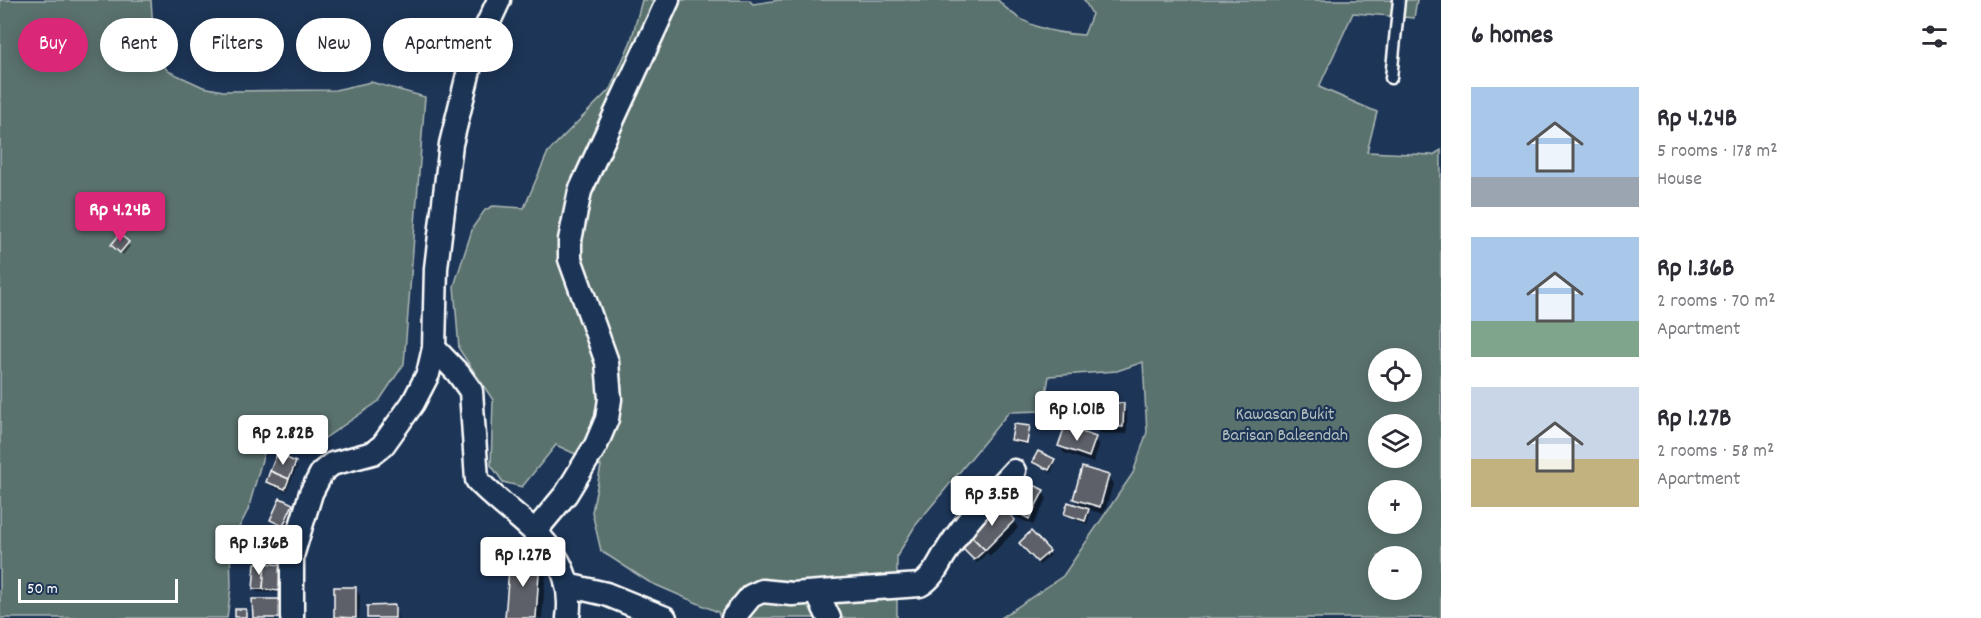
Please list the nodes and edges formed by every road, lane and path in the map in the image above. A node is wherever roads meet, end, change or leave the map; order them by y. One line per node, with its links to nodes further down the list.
1 (499, 0): 5 (street)
2 (668, 0): 7 (street)
3 (1399, 0): 4 (lane)
4 (1391, 78)
5 (434, 348): 7 (street); 10 (street)
6 (1014, 471): 9 (street)
7 (536, 530): 8 (street)
8 (567, 585): 11 (street); 12 (street)
9 (817, 593): 13 (street); 14 (street)
10 (292, 618)
11 (568, 618)
12 (666, 618)
13 (733, 618)
14 (829, 618)

